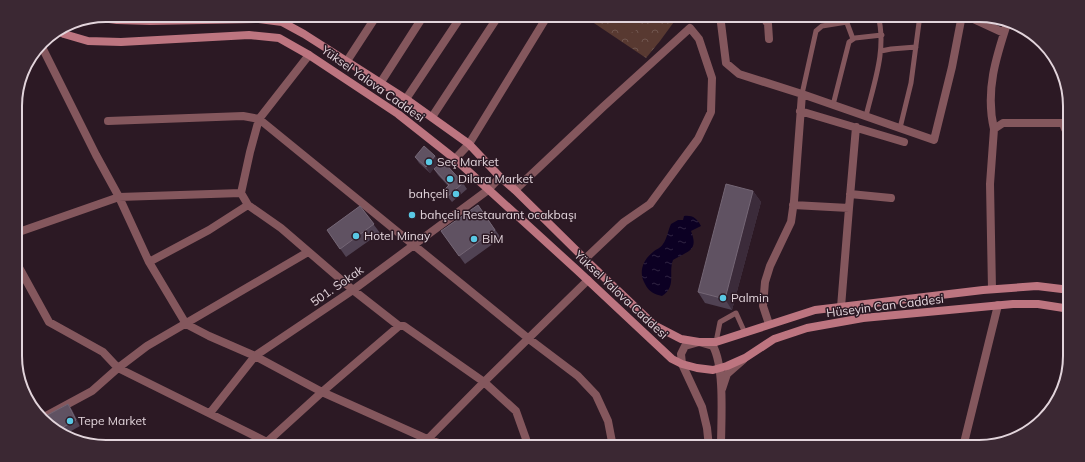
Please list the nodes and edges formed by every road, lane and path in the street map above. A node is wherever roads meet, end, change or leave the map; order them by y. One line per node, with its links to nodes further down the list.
1 (282, 22): 24 (main road, Yüksel Yalova Caddesi)
2 (372, 22): 24 (street)
3 (420, 22): 25 (street)
4 (457, 22): 27 (street)
5 (494, 22): 31 (street)
6 (544, 22): 39 (street)
7 (721, 22): 26 (street)
8 (767, 22): 18 (street)
9 (847, 22): 19 (lane); 26 (lane)
10 (879, 22): 17 (lane)
11 (919, 22): 20 (lane)
12 (962, 22): 36 (street)
13 (979, 22): 15 (street)
14 (1006, 27): 15 (street)
15 (1004, 33): 37 (street)
16 (63, 34): 23 (main road, Yüksel Yalova Caddesi)
17 (882, 35): 19 (lane); 22 (lane)
18 (769, 39)
19 (853, 39): 28 (lane)
20 (916, 48): 22 (lane); 36 (lane)
21 (43, 50): 46 (street)
22 (881, 51): 30 (lane)
23 (309, 55): 32 (street); 40 (main road, Yüksel Yalova Caddesi)
24 (347, 61): 25 (main road, Yüksel Yalova Caddesi)
25 (381, 82): 27 (main road, Yüksel Yalova Caddesi)
26 (802, 94): 28 (street); 29 (street)
27 (406, 99): 31 (main road, Yüksel Yalova Caddesi)
28 (832, 104): 30 (street)
29 (800, 111): 35 (street); 49 (street)
30 (866, 116): 36 (street)
31 (432, 117): 39 (main road, Yüksel Yalova Caddesi)
32 (259, 119): 33 (street); 44 (street); 52 (street)
33 (108, 121)
34 (1063, 123): 37 (street)
35 (856, 127): 38 (street); 45 (street)
36 (900, 128)
37 (994, 129): 58 (street)
38 (904, 142)
39 (469, 144): 40 (street); 41 (main road, Yüksel Yalova Caddesi)
40 (455, 159): 42 (main road, Yüksel Yalova Caddesi)
41 (500, 177): 42 (street, 501. Sokak); 43 (main road, Yüksel Yalova Caddesi)
42 (488, 190): 52 (street, 501. Sokak); 57 (main road, Yüksel Yalova Caddesi)
43 (515, 190): 54 (main road, Yüksel Yalova Caddesi); 54 (street)
44 (241, 193): 46 (street); 48 (street)
45 (850, 194): 47 (street); 50 (street)
46 (119, 197): 51 (street); 55 (street)
47 (891, 198)
48 (248, 205): 53 (street); 55 (street)
49 (793, 205): 50 (street); 65 (street)
50 (849, 208): 62 (street)
51 (22, 231)
52 (414, 244): 60 (street, 501. Sokak); 68 (street)
53 (308, 252): 60 (street); 64 (street)
54 (585, 259): 69 (main road, Yüksel Yalova Caddesi)
55 (149, 262): 64 (street)
56 (22, 273): 74 (street)
57 (588, 280): 68 (street); 73 (main road, Yüksel Yalova Caddesi)
58 (992, 289): 59 (main road, Hüseyin Can Caddesi); 62 (main road, Hüseyin Can Caddesi)
59 (1063, 289)
60 (353, 290): 66 (street); 71 (street, 501. Sokak)
61 (998, 305): 63 (main road, Hüseyin Can Caddesi); 72 (main road, Hüseyin Can Caddesi); 89 (street)
62 (841, 307): 65 (main road, Hüseyin Can Caddesi)
63 (1063, 308)
64 (186, 324): 71 (street); 74 (street)
65 (769, 324): 67 (main road, Hüseyin Can Caddesi)
66 (400, 326): 76 (street); 77 (street)
67 (745, 333): 70 (main road, Hüseyin Can Caddesi); 70 (lane)
68 (529, 339): 76 (street); 86 (street)
69 (699, 342): 70 (main road, Yüksel Yalova Caddesi); 73 (street); 75 (street)
70 (716, 342)
71 (255, 356): 77 (street); 79 (street, 501. Sokak)
72 (745, 358): 75 (main road, Hüseyin Can Caddesi); 78 (street)
73 (682, 364): 75 (main road, Yüksel Yalova Caddesi); 87 (street)
74 (118, 368): 79 (street); 80 (street)
75 (716, 369): 78 (street)
76 (484, 382): 81 (street); 85 (street)
77 (322, 392): 81 (street); 83 (street)
78 (721, 393): 88 (street)
79 (210, 413): 82 (street)
80 (46, 416)
81 (427, 439): 84 (street)
82 (263, 440)
83 (269, 440)
84 (430, 440)
85 (526, 440)
86 (612, 440)
87 (709, 440)
88 (721, 440)
89 (965, 440)

